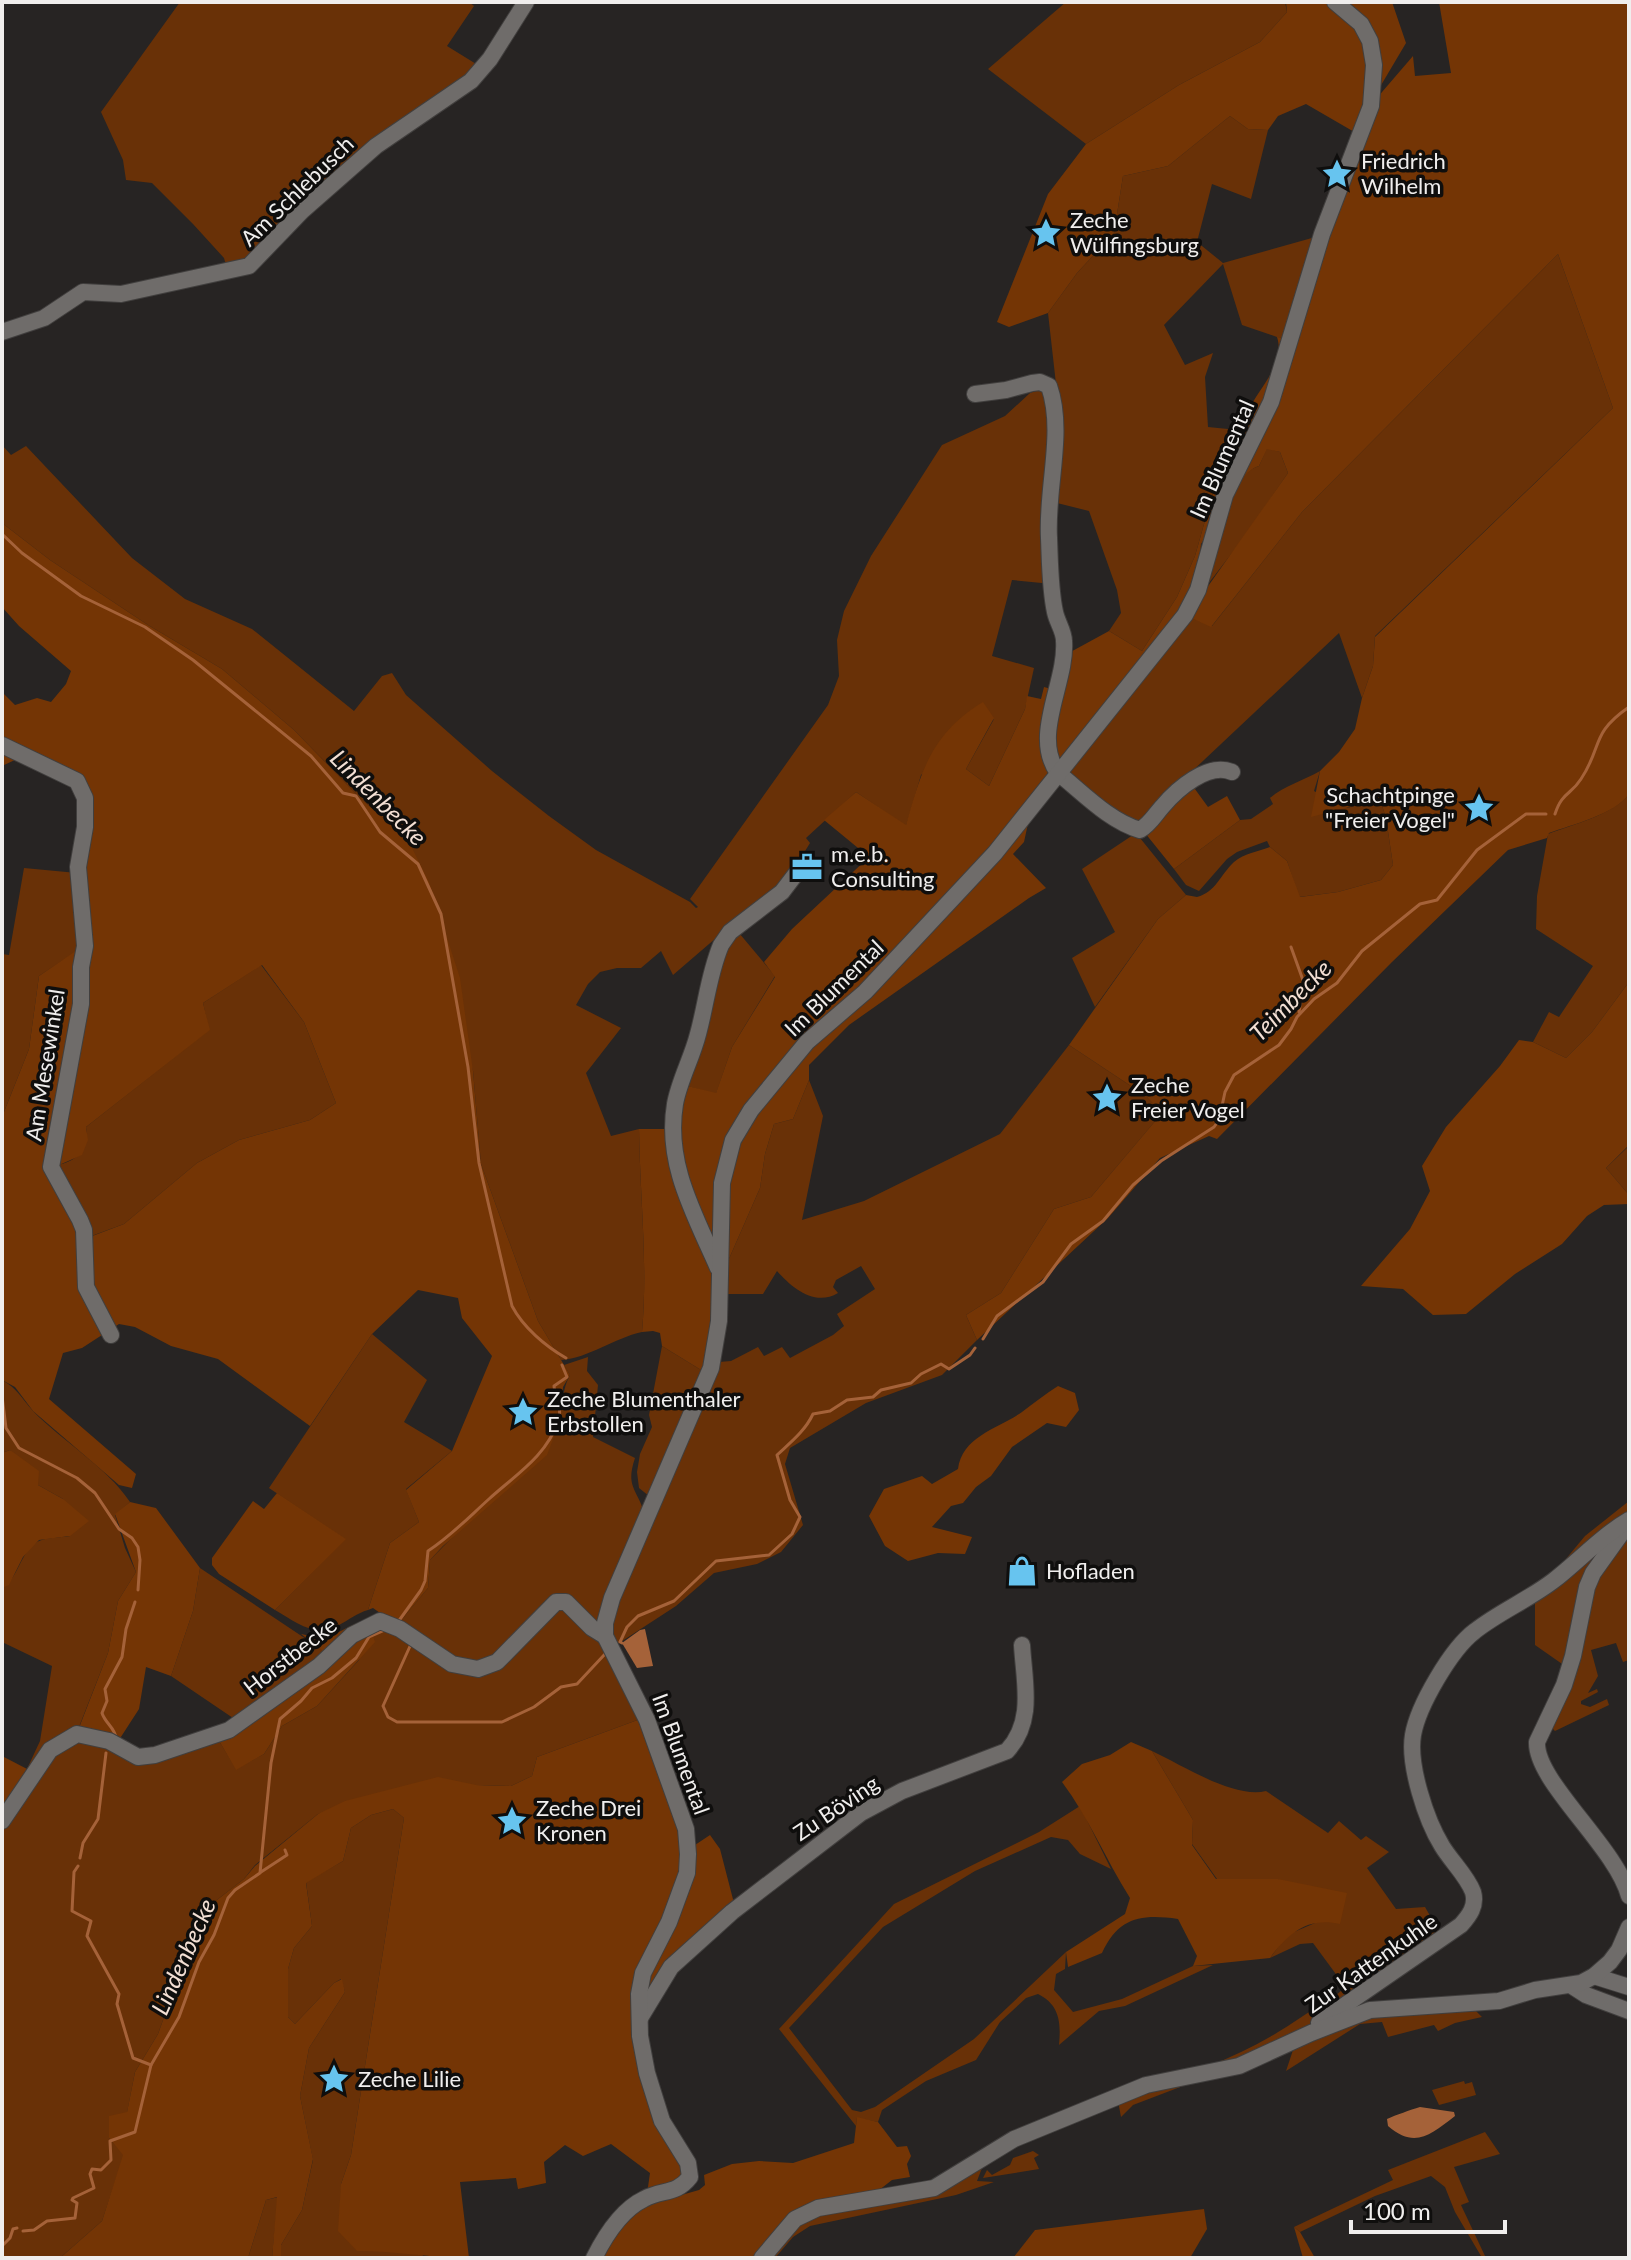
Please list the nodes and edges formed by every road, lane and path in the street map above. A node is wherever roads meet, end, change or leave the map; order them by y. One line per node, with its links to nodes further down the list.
1 (526, 2): 3 (street, Am Schlebusch)
2 (1335, 2): 7 (street, Im Blumental)
3 (2, 332)
4 (975, 394): 7 (street)
5 (2, 745): 10 (street, Am Mesewinkel)
6 (1232, 772): 7 (street)
7 (1058, 773): 9 (street, Im Blumental)
8 (798, 871): 9 (street, Im Blumental)
9 (720, 1271): 12 (street, Im Blumental)
10 (111, 1335)
11 (1629, 1521): 15 (street); 22 (street, Zur Kattenkuhle)
12 (605, 1636): 14 (street, Horstbecke); 21 (street, Im Blumental)
13 (1022, 1645): 21 (street, Zu Böving)
14 (2, 1821)
15 (1629, 1896)
16 (1629, 1927): 17 (street)
17 (1594, 1976): 18 (street); 19 (street)
18 (1572, 1986): 20 (street); 22 (street)
19 (1629, 1987)
20 (1629, 2011)
21 (639, 2019): 23 (street, Im Blumental)
22 (1311, 2033): 24 (street)
23 (594, 2258)
24 (762, 2258)

